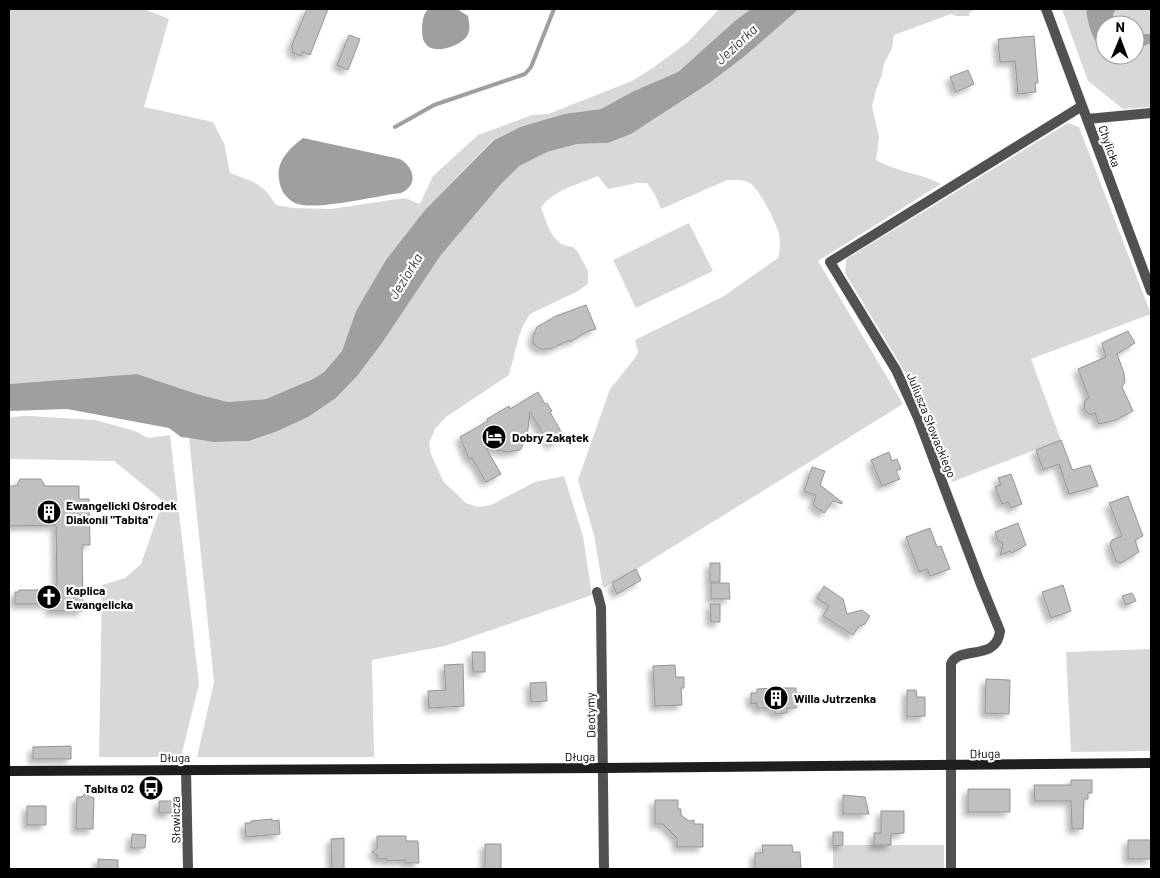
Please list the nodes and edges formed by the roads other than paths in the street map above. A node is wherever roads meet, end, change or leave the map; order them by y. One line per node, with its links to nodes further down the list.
1 (1046, 9): 2 (street, Chylicka)
2 (1082, 106): 4 (street, Chylicka); 8 (street, Juliusza Słowackiego)
3 (1151, 113): 4 (street)
4 (1087, 119): 5 (street, Chylicka)
5 (1151, 291)
6 (597, 592): 9 (street, Deotymy)
7 (1151, 764): 8 (street, Długa)
8 (951, 766): 9 (street, Długa); 14 (street, Juliusza Słowackiego)
9 (603, 768): 10 (street, Długa); 13 (street, Deotymy)
10 (186, 770): 11 (street, Długa); 12 (street, Słowicza)
11 (9, 771)
12 (188, 869)
13 (604, 869)
14 (951, 869)

